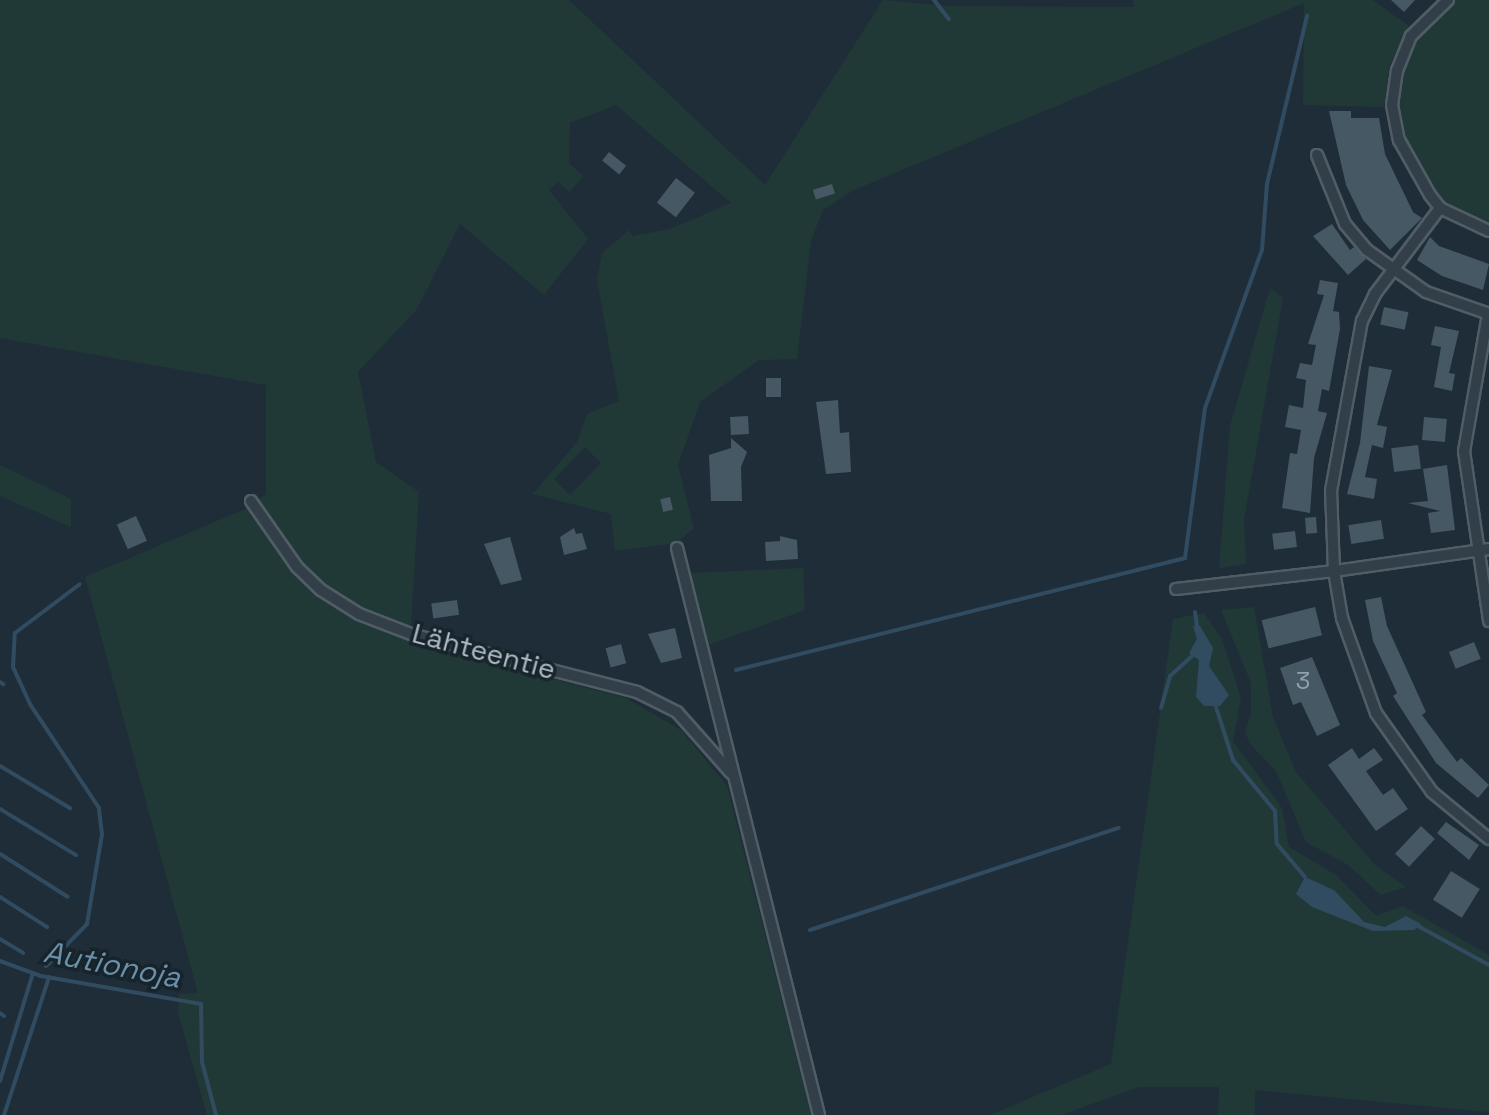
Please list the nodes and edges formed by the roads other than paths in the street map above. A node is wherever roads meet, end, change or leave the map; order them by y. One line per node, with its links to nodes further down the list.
1 (1448, 0): 3 (street)
2 (1317, 155): 5 (street)
3 (1440, 208): 4 (street); 5 (street)
4 (1489, 231)
5 (1394, 273): 6 (street); 11 (street)
6 (1488, 314): 10 (street)
7 (251, 501): 14 (street, Lähteentie)
8 (677, 548): 14 (street, Lähteentie)
9 (1489, 549): 10 (street)
10 (1475, 550): 11 (street); 13 (street)
11 (1334, 571): 12 (street); 15 (street)
12 (1176, 589)
13 (1489, 621)
14 (735, 777): 16 (street, Lähteentie)
15 (1489, 839)
16 (819, 1115)

